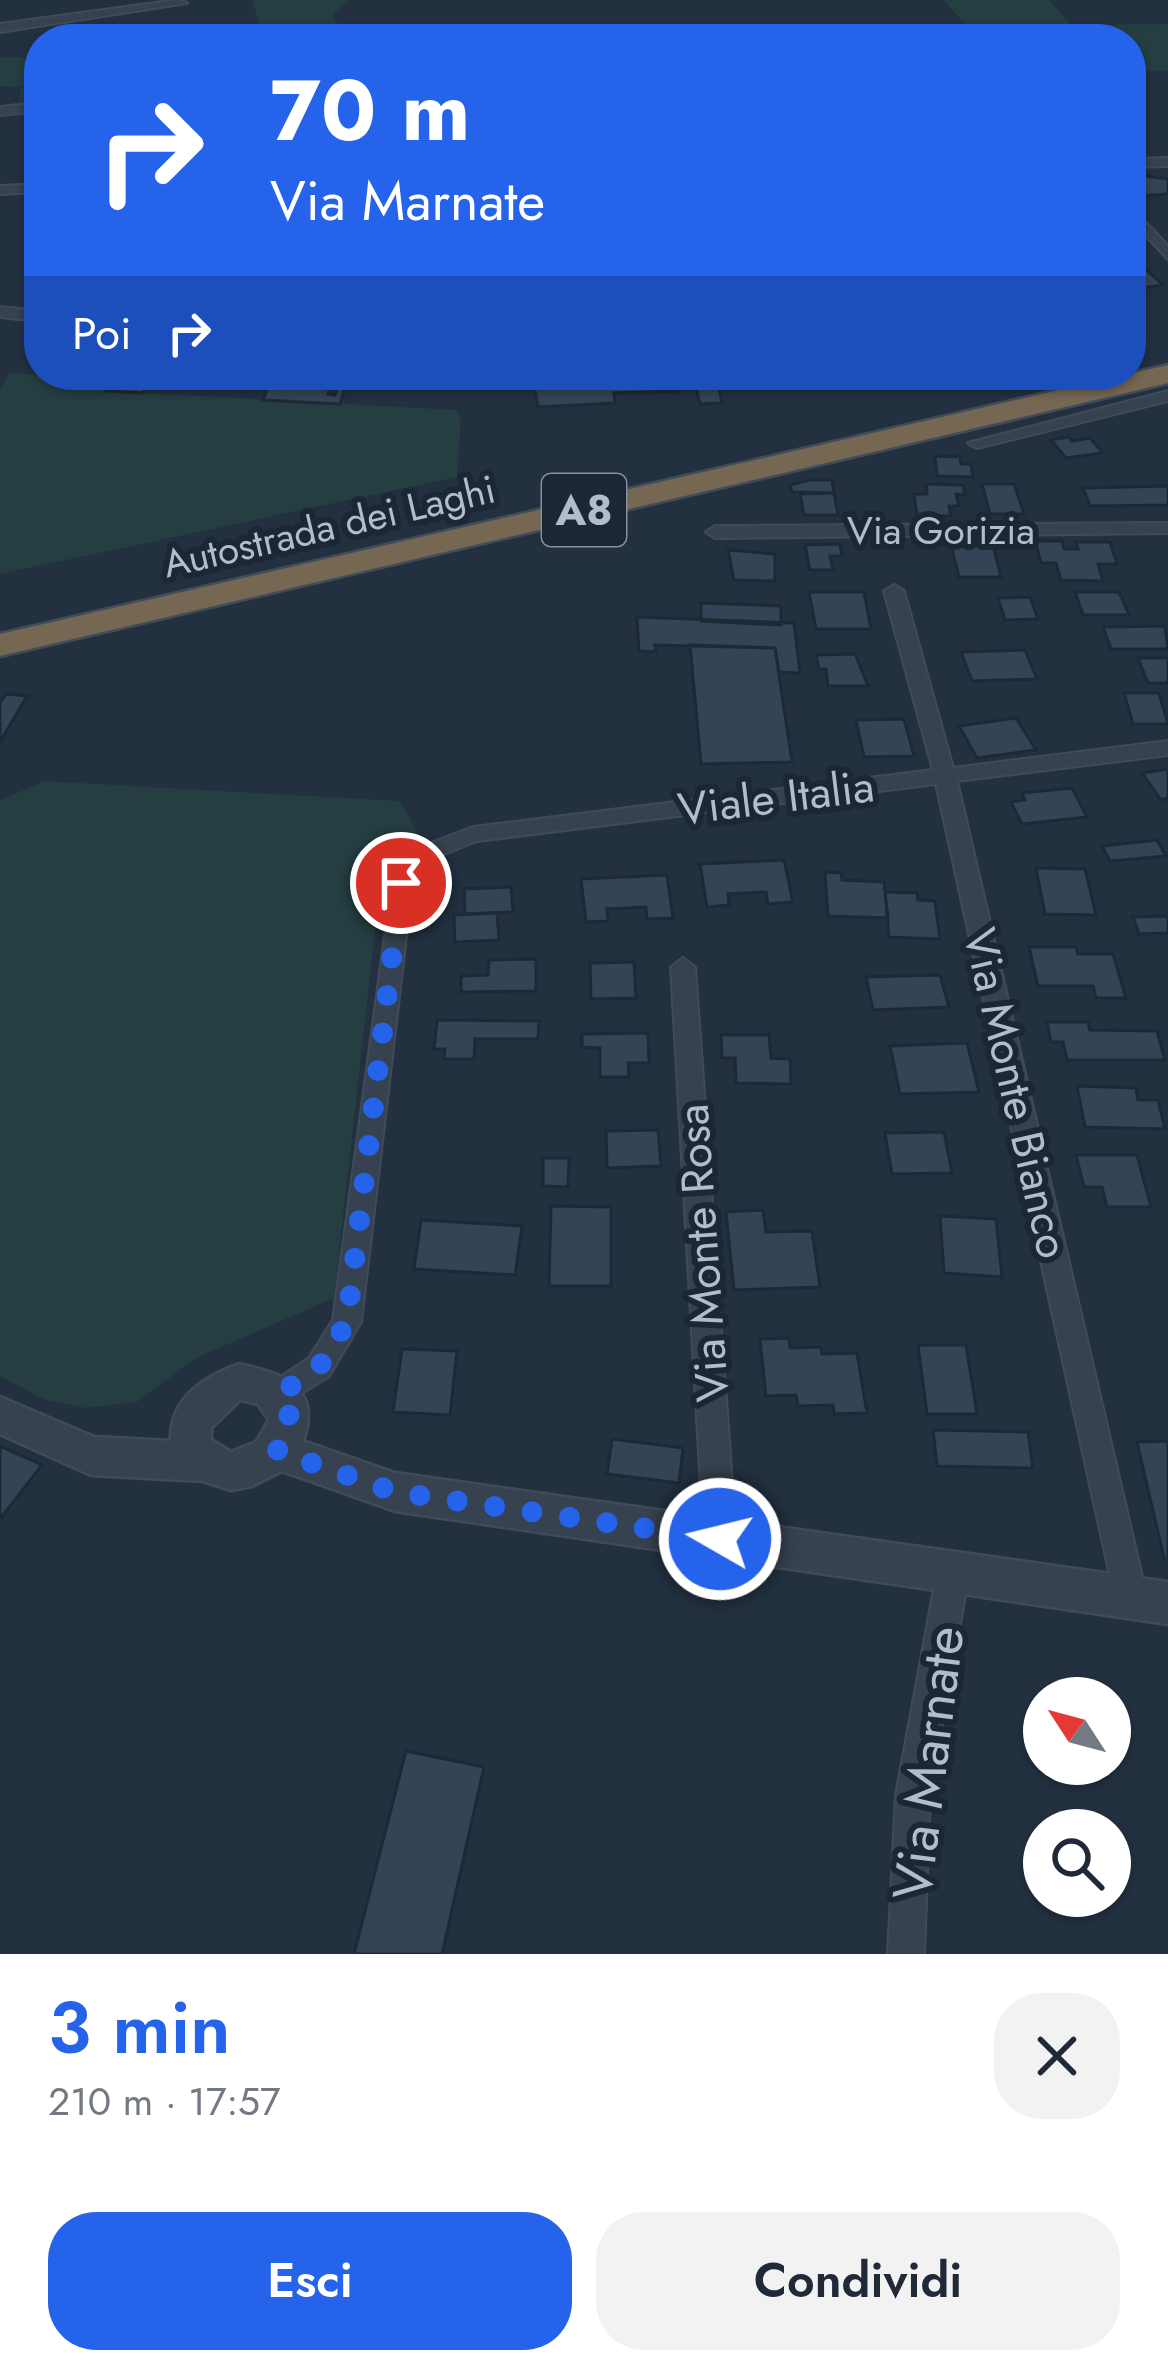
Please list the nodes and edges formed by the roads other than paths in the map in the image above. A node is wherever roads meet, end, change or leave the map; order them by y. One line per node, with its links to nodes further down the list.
1 (181, 3): 2 (street)
2 (29, 24)
3 (998, 390): 10 (highway, Autostrada dei Laghi / A8)
4 (1099, 390): 11 (highway, Autostrada dei Laghi / A8)
5 (1168, 396): 6 (street)
6 (977, 443)
7 (1168, 528): 8 (street, Via Gorizia)
8 (715, 532)
9 (894, 591): 13 (street, Via Monte Bianco)
10 (0, 617)
11 (0, 645)
12 (1168, 748): 13 (street, Viale Italia)
13 (946, 776): 15 (street, Viale Italia); 21 (street, Via Monte Bianco)
14 (683, 967): 19 (street, Via Monte Rosa)
15 (279, 1394): 17 (street); 18 (street)
16 (0, 1415): 18 (street)
17 (277, 1451): 18 (street); 19 (street, Via Marnate)
18 (205, 1462)
19 (720, 1539): 20 (street, Via Marnate)
20 (953, 1573): 21 (street, Via Marnate); 22 (street, Via Marnate)
21 (1149, 1600)
22 (906, 1954)

